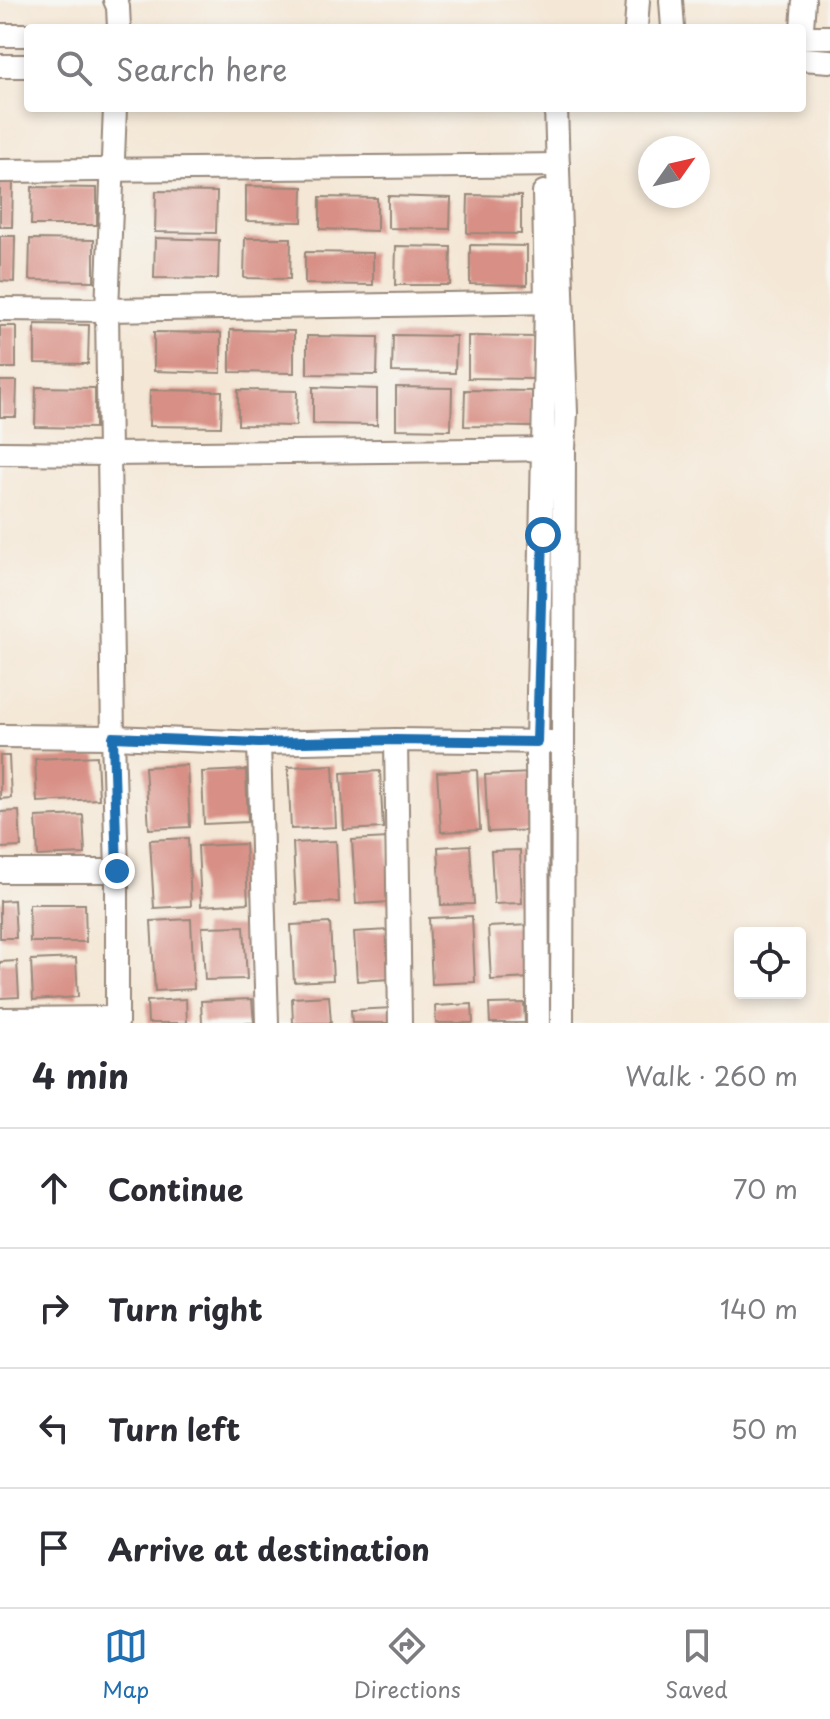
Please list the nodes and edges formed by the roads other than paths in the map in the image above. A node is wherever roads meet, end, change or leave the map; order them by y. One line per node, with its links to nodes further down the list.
1 (115, 0): 5 (street)
2 (638, 0): 6 (street)
3 (671, 0): 7 (street)
4 (804, 0): 8 (street)
5 (119, 24)
6 (636, 24)
7 (673, 24)
8 (802, 24)
9 (0, 35): 10 (street)
10 (24, 35)
11 (806, 37): 12 (street)
12 (830, 37)
13 (806, 60): 14 (street)
14 (830, 61)
15 (0, 66): 16 (street)
16 (24, 66)
17 (115, 112): 21 (street)
18 (542, 112): 20 (street)
19 (556, 112): 20 (street)
20 (551, 164): 21 (street); 23 (street)
21 (112, 169): 22 (street); 25 (street)
22 (0, 171)
23 (554, 302): 25 (street); 26 (street)
24 (0, 309): 25 (street)
25 (107, 310): 28 (street)
26 (554, 449): 28 (street); 32 (street); 33 (street)
27 (0, 453): 28 (street)
28 (110, 454): 30 (street)
29 (0, 736): 30 (street)
30 (113, 737): 34 (street); 36 (street)
31 (396, 740): 32 (street); 34 (street); 40 (street)
32 (537, 742): 33 (street); 41 (street)
33 (564, 742): 42 (street)
34 (259, 743): 39 (street)
35 (0, 871): 36 (street)
36 (117, 871): 38 (street)
37 (0, 1019): 38 (street)
38 (117, 1020)
39 (267, 1023)
40 (400, 1023)
41 (538, 1023)
42 (562, 1023)

